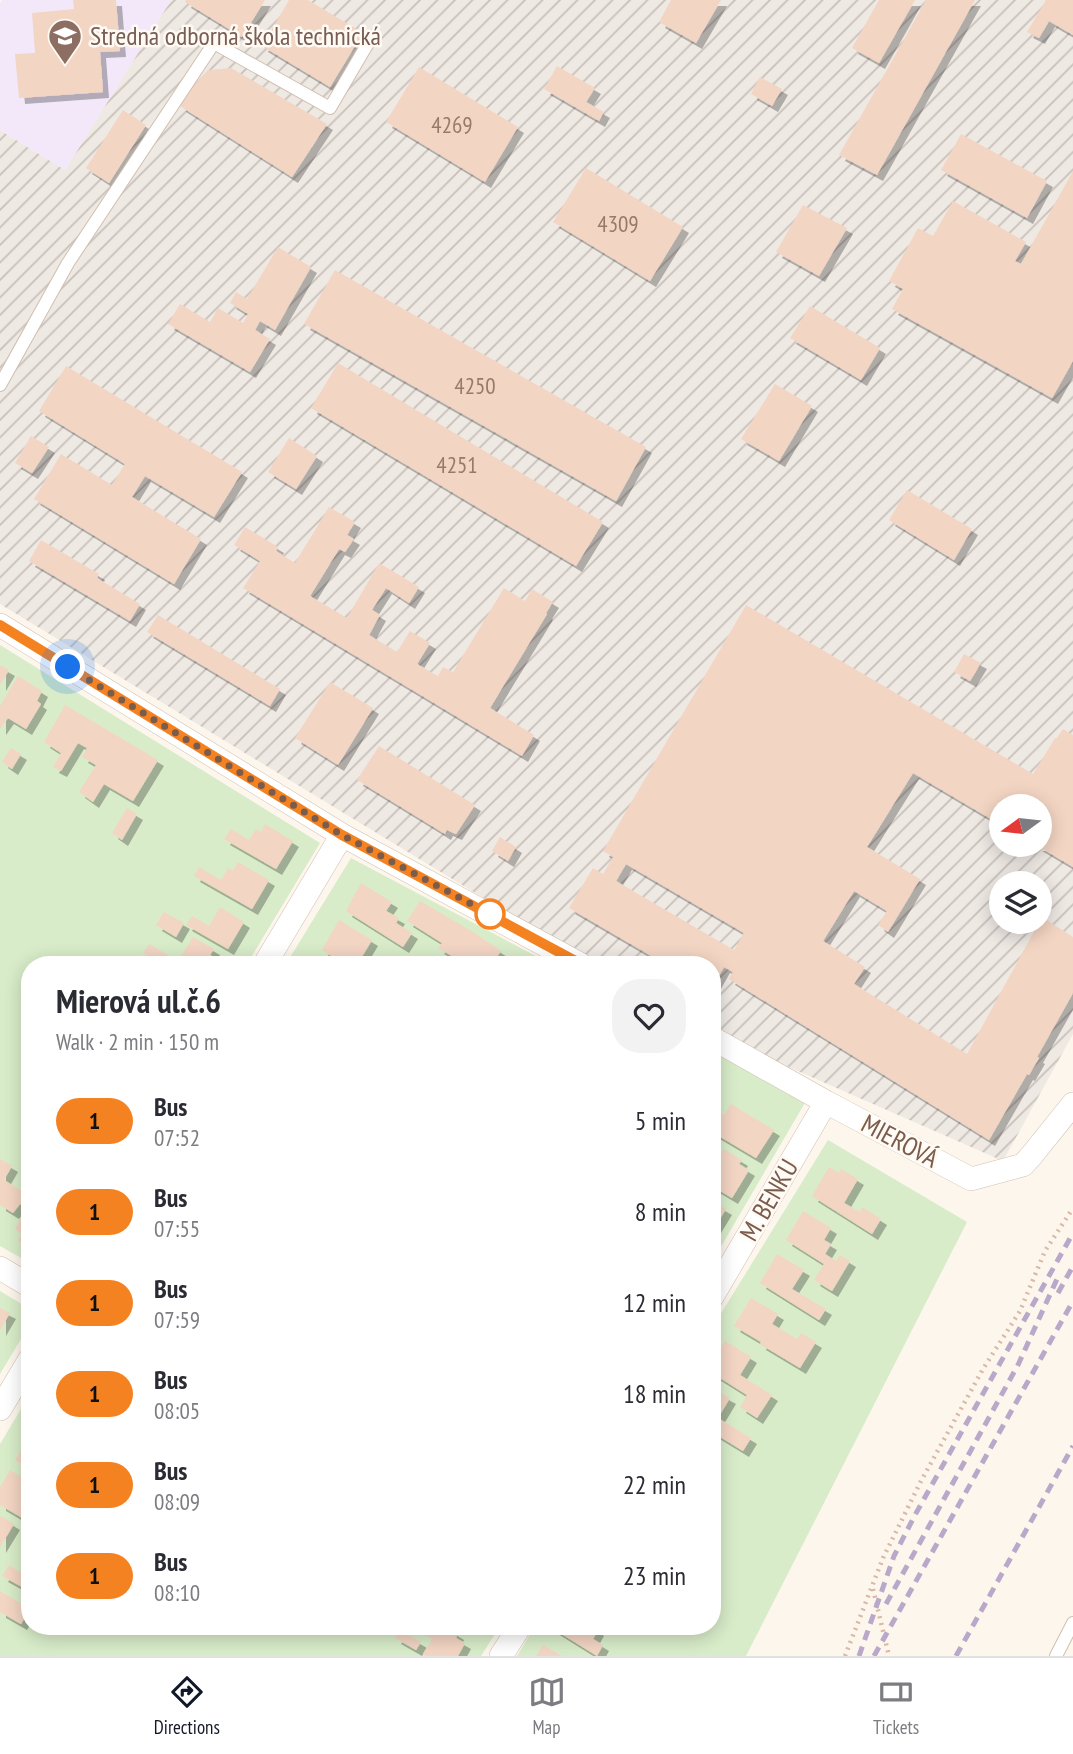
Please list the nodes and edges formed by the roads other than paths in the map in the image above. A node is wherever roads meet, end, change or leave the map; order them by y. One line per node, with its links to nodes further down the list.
1 (371, 38): 2 (lane)
2 (0, 385)
3 (0, 625): 4 (street)
4 (342, 835): 5 (street); 6 (street)
5 (270, 956)
6 (565, 956)
7 (721, 1043): 8 (street, MIEROVÁ)
8 (826, 1102): 9 (street, MIEROVÁ); 12 (street, M. BENKU)
9 (1073, 1104)
10 (0, 1268): 11 (street)
11 (21, 1281)
12 (721, 1282)
13 (21, 1374): 14 (street)
14 (0, 1409)
15 (1073, 1623): 18 (lane)
16 (514, 1635): 17 (street)
17 (501, 1656)
18 (1056, 1656)

